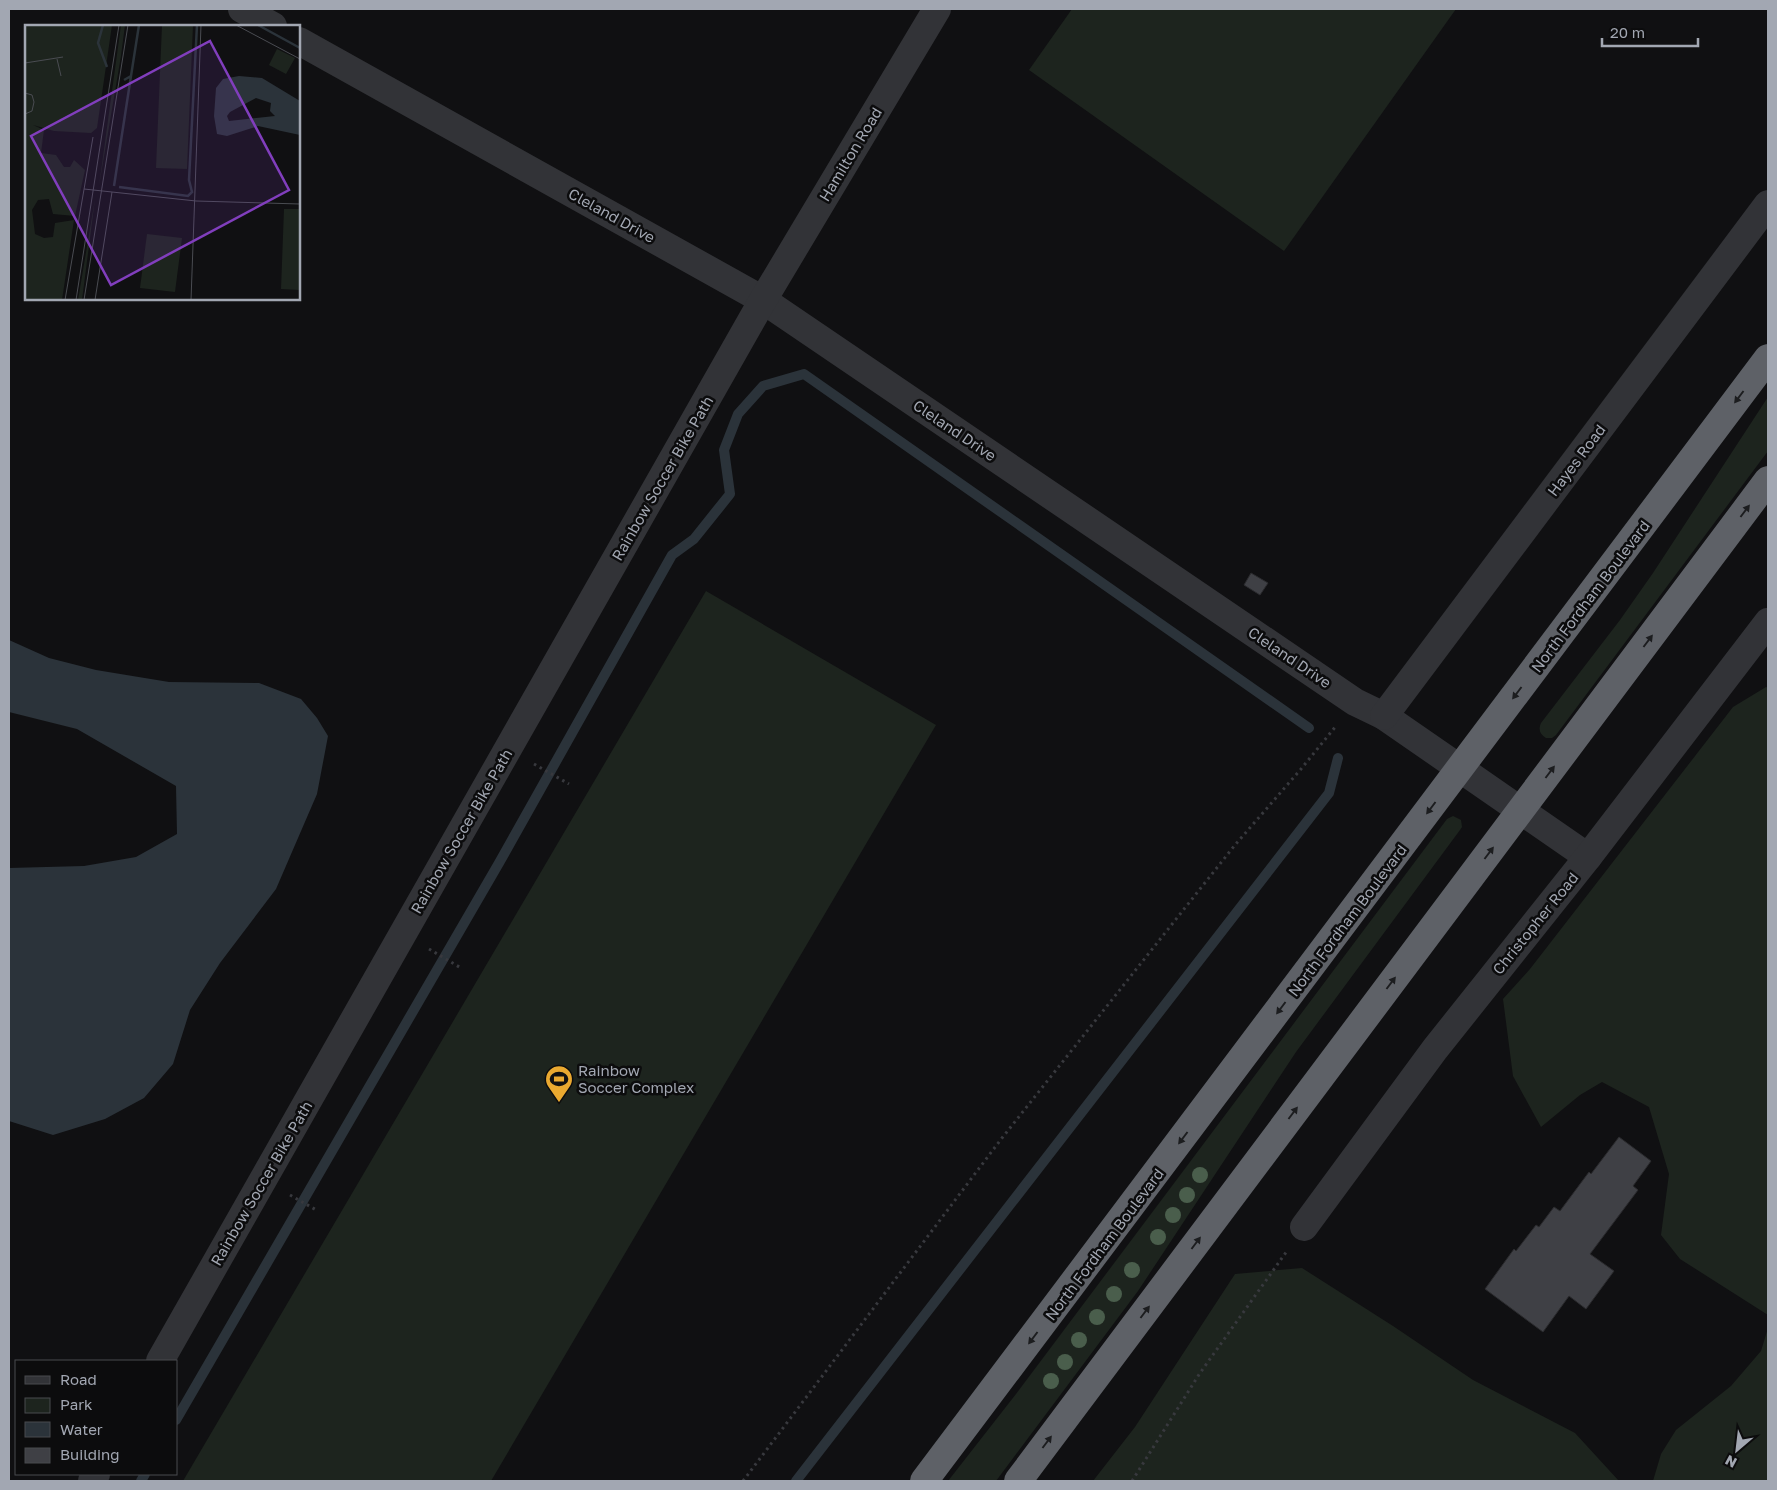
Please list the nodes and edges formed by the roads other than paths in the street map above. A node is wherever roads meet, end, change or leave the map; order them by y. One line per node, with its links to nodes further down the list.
1 (242, 9): 3 (street)
2 (937, 9): 6 (street, Hamilton Road)
3 (271, 25)
4 (300, 42): 6 (street, Cleland Drive)
5 (1768, 204): 10 (street, Hayes Road)
6 (763, 300): 10 (street, Cleland Drive); 15 (street, Rainbow Soccer Bike Path)
7 (1768, 358): 11 (highway, North Fordham Boulevard, one-way to 11)
8 (1768, 480): 12 (highway, one-way to 8)
9 (1768, 622): 13 (street, Christopher Road)
10 (1384, 716): 11 (street, Cleland Drive)
11 (1460, 769): 12 (street, Cleland Drive); 16 (highway, North Fordham Boulevard, one-way to 16)
12 (1521, 811): 13 (street, Cleland Drive); 17 (highway, one-way to 12)
13 (1588, 857): 14 (street, Christopher Road)
14 (1304, 1226)
15 (161, 1360)
16 (924, 1481)
17 (1018, 1481)

